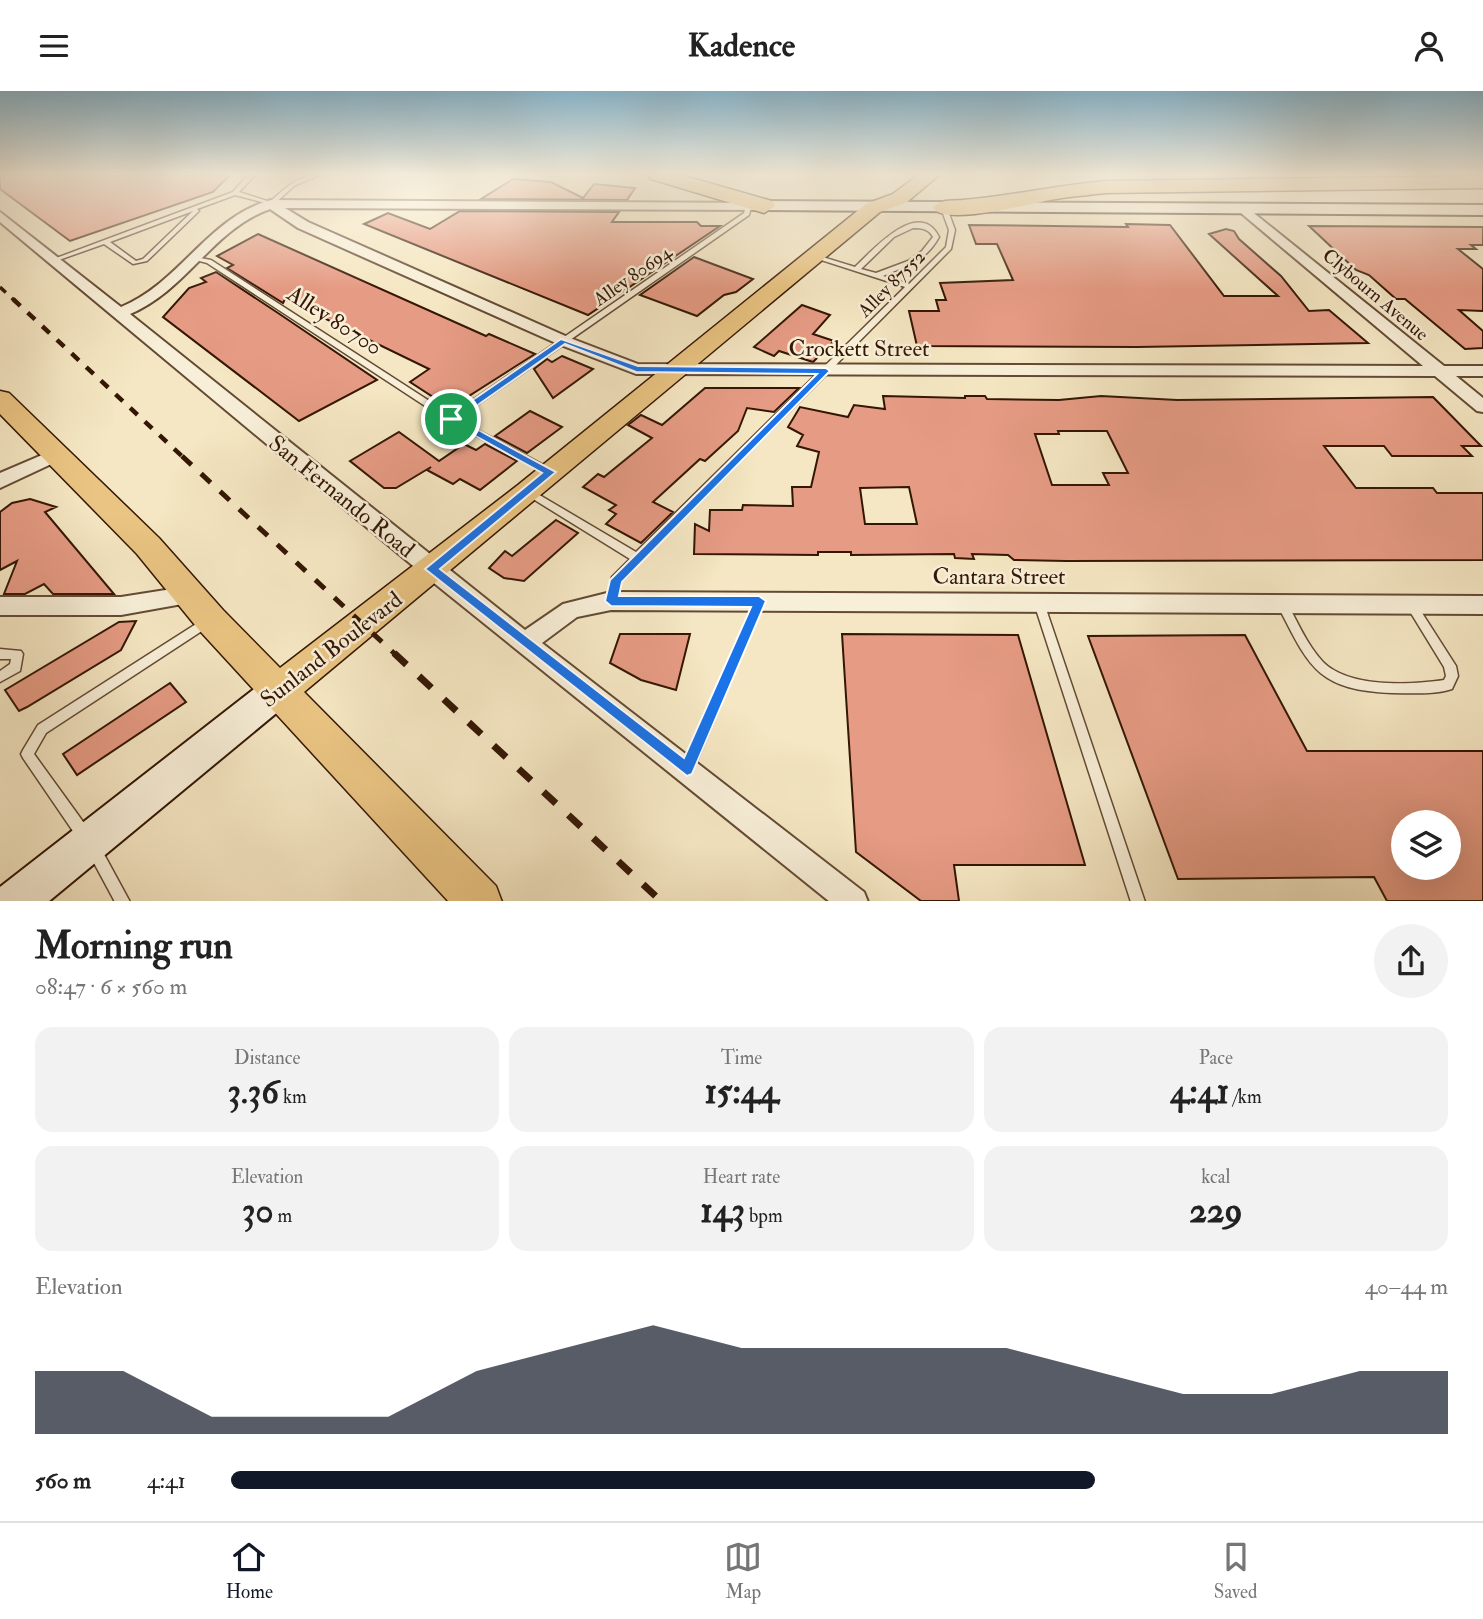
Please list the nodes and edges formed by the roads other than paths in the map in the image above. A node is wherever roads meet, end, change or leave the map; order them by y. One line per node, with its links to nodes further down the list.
1 (184, 213): 10 (lane)
2 (194, 213): 10 (lane)
3 (244, 213): 12 (street)
4 (284, 213): 18 (street, Crockett Street)
5 (748, 213): 18 (lane, Alley 80694)
6 (861, 213): 11 (main road, Sunland Boulevard)
7 (946, 213): 16 (lane, Alley 87552)
8 (1248, 213): 21 (street, Clybourn Avenue)
9 (0, 216): 13 (street, San Fernando Road)
10 (105, 241): 13 (lane)
11 (814, 256): 14 (lane); 19 (main road, Sunland Boulevard)
12 (195, 259): 17 (street); 25 (lane, Alley 80700)
13 (54, 260): 17 (street, San Fernando Road)
14 (857, 269): 15 (lane); 15 (lane)
15 (876, 276): 16 (lane)
16 (909, 286): 20 (lane, Alley 87552)
17 (120, 313): 31 (street, San Fernando Road)
18 (564, 341): 19 (street, Crockett Street); 25 (lane, Alley 80694)
19 (673, 370): 20 (street, Crockett Street); 27 (main road, Sunland Boulevard)
20 (826, 371): 21 (street, Crockett Street); 30 (lane, Alley 87552)
21 (1437, 371): 22 (street, Crockett Street); 24 (street, Clybourn Avenue)
22 (1483, 371)
23 (0, 399): 26 (main road)
24 (1483, 407)
25 (451, 419): 27 (lane, Alley 80700)
26 (56, 455): 28 (street); 39 (main road)
27 (550, 472): 29 (main road, Sunland Boulevard)
28 (0, 481)
29 (528, 492): 30 (lane); 31 (main road, Sunland Boulevard)
30 (637, 558): 32 (lane, Alley 87552)
31 (431, 569): 40 (street, San Fernando Road); 43 (main road, Sunland Boulevard)
32 (611, 601): 33 (street, Cantara Street); 40 (street, Cantara Street)
33 (759, 601): 34 (street, Cantara Street); 44 (lane)
34 (1039, 603): 35 (street, Cantara Street); 50 (lane)
35 (1282, 604): 36 (street, Cantara Street); 36 (lane)
36 (1411, 604): 37 (street, Cantara Street)
37 (1483, 605)
38 (0, 606): 39 (street)
39 (201, 607): 43 (main road); 45 (lane)
40 (526, 642): 44 (street, San Fernando Road)
41 (0, 654): 42 (lane)
42 (0, 677)
43 (279, 690): 45 (main road, Sunland Boulevard); 48 (main road)
44 (687, 769): 49 (street, San Fernando Road)
45 (89, 842): 46 (main road, Sunland Boulevard); 47 (lane)
46 (15, 901)
47 (123, 901)
48 (480, 901)
49 (853, 901)
50 (1138, 901)

